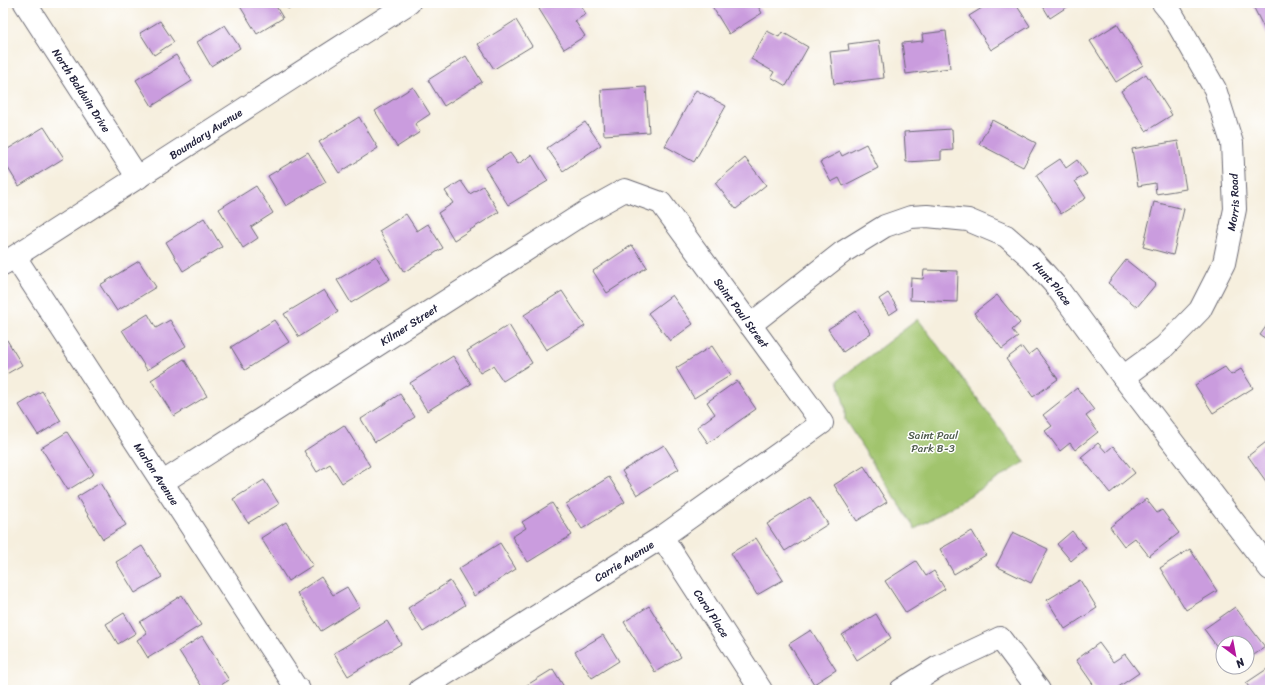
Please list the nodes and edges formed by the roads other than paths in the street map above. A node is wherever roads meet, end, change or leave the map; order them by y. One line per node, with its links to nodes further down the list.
1 (24, 3): 4 (street, North Baldwin Drive)
2 (410, 3): 4 (street, Boundary Avenue)
3 (1162, 3): 8 (street, Morris Road)
4 (138, 178): 6 (street, Boundary Avenue)
5 (661, 203): 7 (street, Saint Paul Street); 10 (street, Kilmer Street)
6 (9, 260): 10 (street, Marlon Avenue)
7 (750, 325): 8 (street, Hunt Place); 9 (street, Saint Paul Street)
8 (1123, 377): 12 (street, Hunt Place)
9 (822, 423): 11 (street, Carrie Avenue)
10 (162, 482): 13 (street, Marlon Avenue)
11 (662, 537): 14 (street, Carrie Avenue); 15 (street, Carol Place)
12 (1270, 569)
13 (299, 690)
14 (420, 690)
15 (761, 690)
16 (901, 690): 17 (street)
17 (1039, 690)

